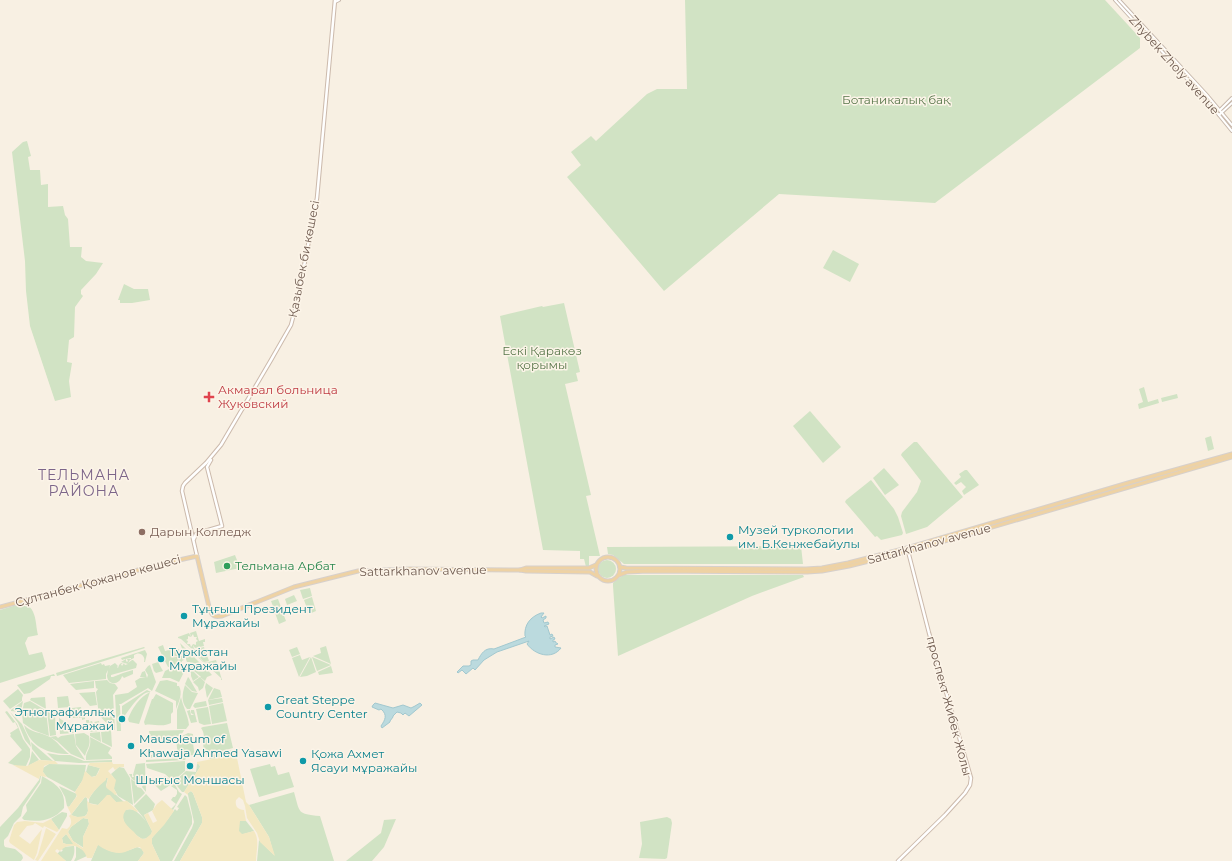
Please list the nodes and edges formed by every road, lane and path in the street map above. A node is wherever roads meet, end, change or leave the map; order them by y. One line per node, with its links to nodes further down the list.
1 (338, 0): 4 (street)
2 (1115, 0): 9 (street, Zhybek Zholy avenue)
3 (1119, 0): 7 (street, Zhybek Zholy avenue)
4 (335, 1): 12 (main road, Қазыбек би көшесі)
5 (1232, 98): 7 (street)
6 (1232, 103): 8 (street)
7 (1220, 110): 8 (street, Zhybek Zholy avenue); 9 (street)
8 (1222, 112): 9 (street); 10 (street, Zhybek Zholy avenue)
9 (1218, 113): 11 (street, Zhybek Zholy avenue)
10 (1232, 125)
11 (1232, 131)
12 (215, 453): 15 (main road, Қазыбек би көшесі); 16 (main road)
13 (1232, 454): 17 (main road, Sattarkhanov avenue)
14 (1232, 457): 17 (main road, Sattarkhanov avenue)
15 (202, 467): 16 (main road); 18 (main road, Қазыбек би көшесі)
16 (208, 471): 18 (main road)
17 (1104, 492): 19 (main road, Sattarkhanov avenue)
18 (194, 539): 20 (main road)
19 (908, 550): 22 (main road, Sattarkhanov avenue); 24 (main road, Sattarkhanov avenue); 27 (main road, проспект Жибек Жолы)
20 (197, 556): 23 (main road, Sattarkhanov avenue); 26 (main road, Сұлтанбек Қожанов көшесі)
21 (596, 565): 22 (main road); 23 (main road, Sattarkhanov avenue); 25 (main road)
22 (620, 567): 24 (main road)
23 (520, 570): 25 (main road, Sattarkhanov avenue)
24 (618, 575): 25 (main road)
25 (598, 576)
26 (0, 607)
27 (898, 861)

